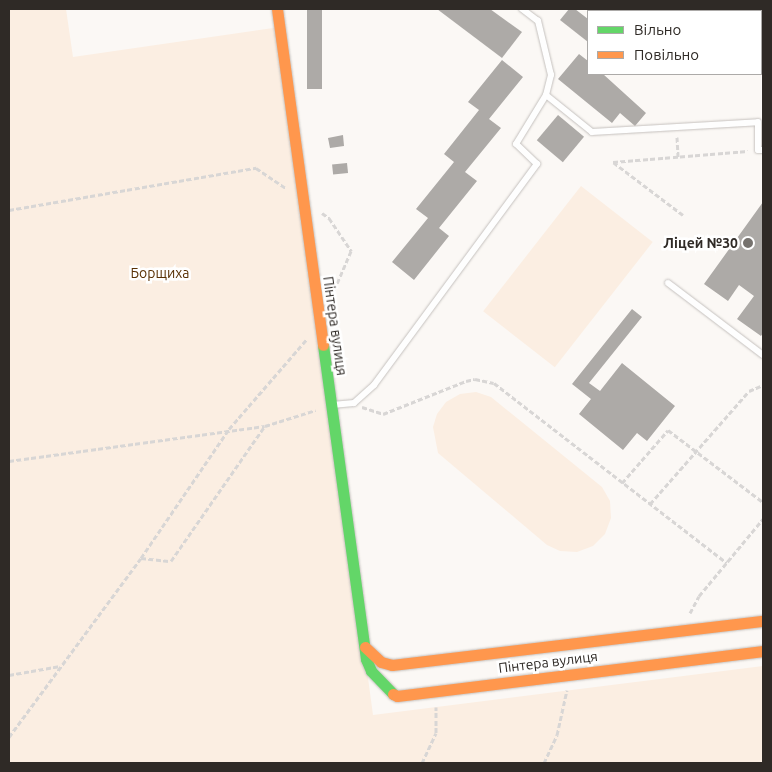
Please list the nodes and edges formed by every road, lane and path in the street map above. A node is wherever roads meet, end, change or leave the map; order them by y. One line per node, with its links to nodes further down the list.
1 (277, 9): 7 (street, Пінтера вулиця)
2 (522, 9): 3 (lane)
3 (546, 96): 4 (lane); 15 (lane)
4 (677, 127): 5 (lane); 6 (path)
5 (761, 150): 6 (path)
6 (678, 157): 9 (path)
7 (302, 199): 8 (path); 11 (path); 12 (street, Пінтера вулиця)
8 (9, 210)
9 (683, 215)
10 (668, 283): 13 (lane)
11 (331, 300)
12 (319, 326): 16 (street, Пінтера вулиця); 18 (path)
13 (763, 355)
14 (763, 385): 19 (path)
15 (354, 403): 16 (lane); 21 (path)
16 (330, 406): 17 (path); 29 (street, Пінтера вулиця)
17 (265, 426): 18 (path); 25 (path)
18 (229, 429): 20 (path); 25 (path)
19 (696, 451): 21 (path); 22 (path); 23 (path)
20 (9, 461)
21 (622, 483): 23 (path)
22 (763, 502)
23 (650, 504): 26 (path)
24 (763, 519): 26 (path)
25 (141, 558): 31 (path)
26 (727, 562): 28 (path)
27 (763, 621): 28 (street, Пінтера вулиця)
28 (681, 632): 29 (street, Пінтера вулиця)
29 (365, 647): 34 (street, Пінтера вулиця)
30 (763, 651): 33 (street, Пінтера вулиця)
31 (61, 666): 32 (path); 35 (path)
32 (9, 674)
33 (570, 674): 34 (street, Пінтера вулиця); 37 (path)
34 (436, 691): 36 (path)
35 (9, 737)
36 (422, 763)
37 (544, 763)

